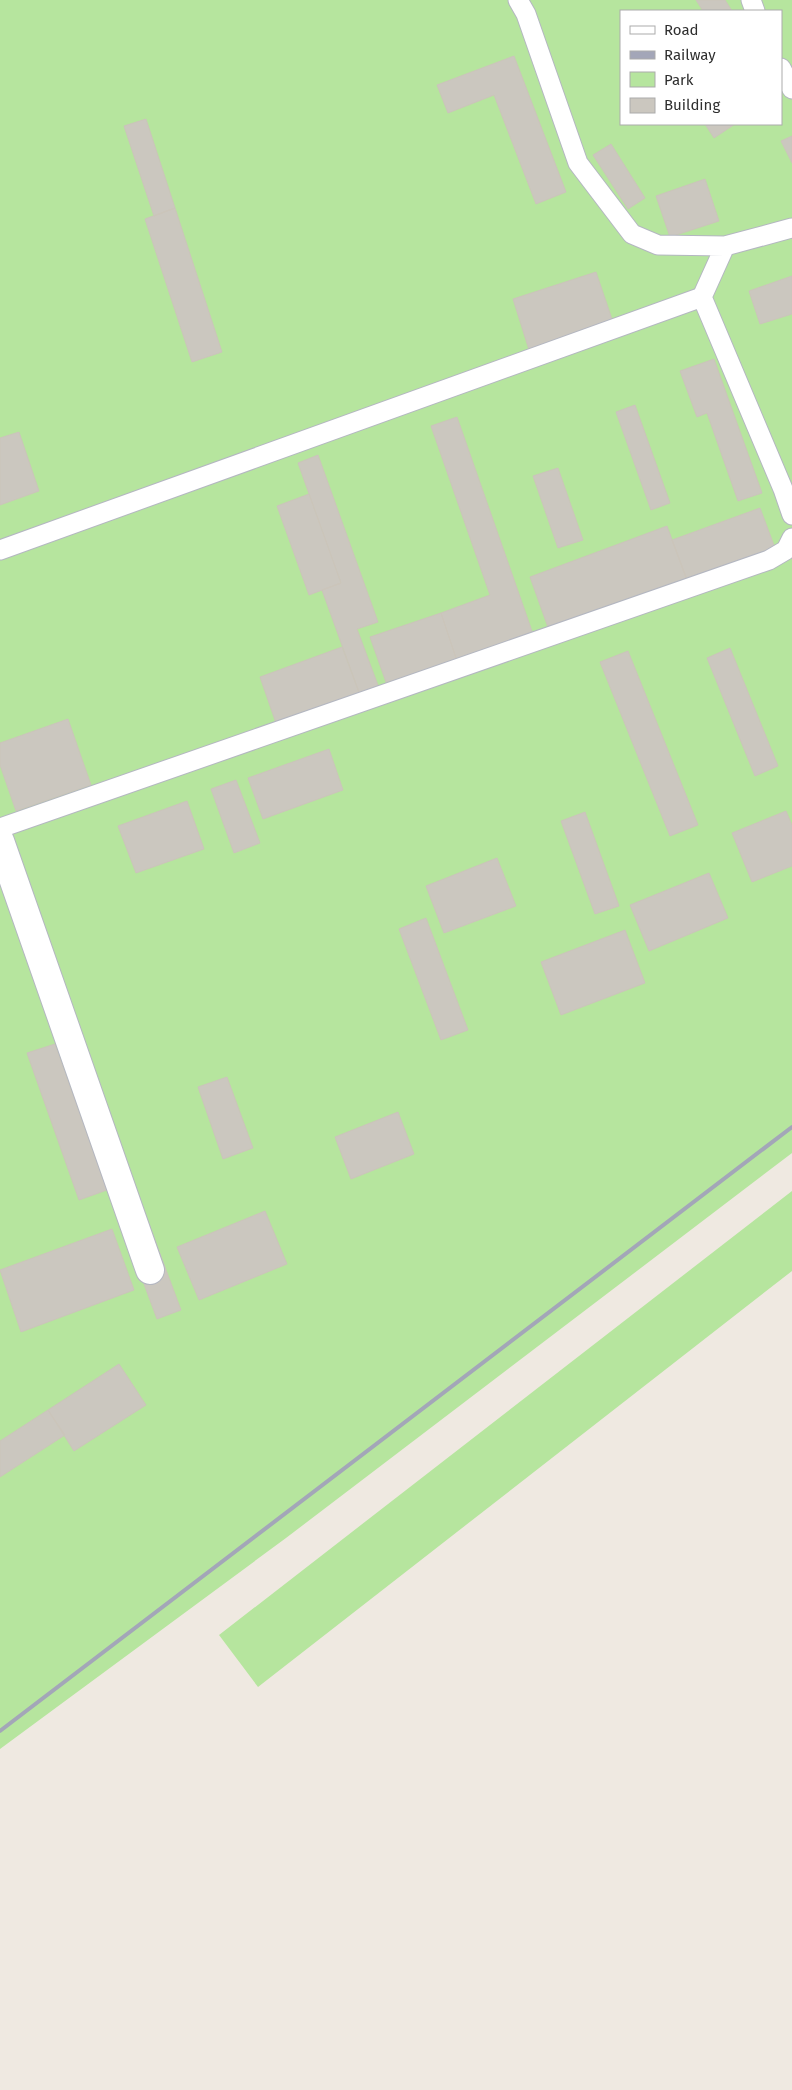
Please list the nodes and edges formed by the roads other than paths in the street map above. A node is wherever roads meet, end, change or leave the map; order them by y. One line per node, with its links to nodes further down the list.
1 (518, 0): 5 (lane)
2 (782, 70): 3 (lane)
3 (792, 89)
4 (792, 228): 5 (lane)
5 (725, 246): 6 (lane)
6 (702, 297): 7 (lane); 9 (lane)
7 (792, 515)
8 (792, 538): 10 (lane)
9 (0, 550)
10 (0, 828)
11 (0, 840): 12 (street)
12 (150, 1270)

